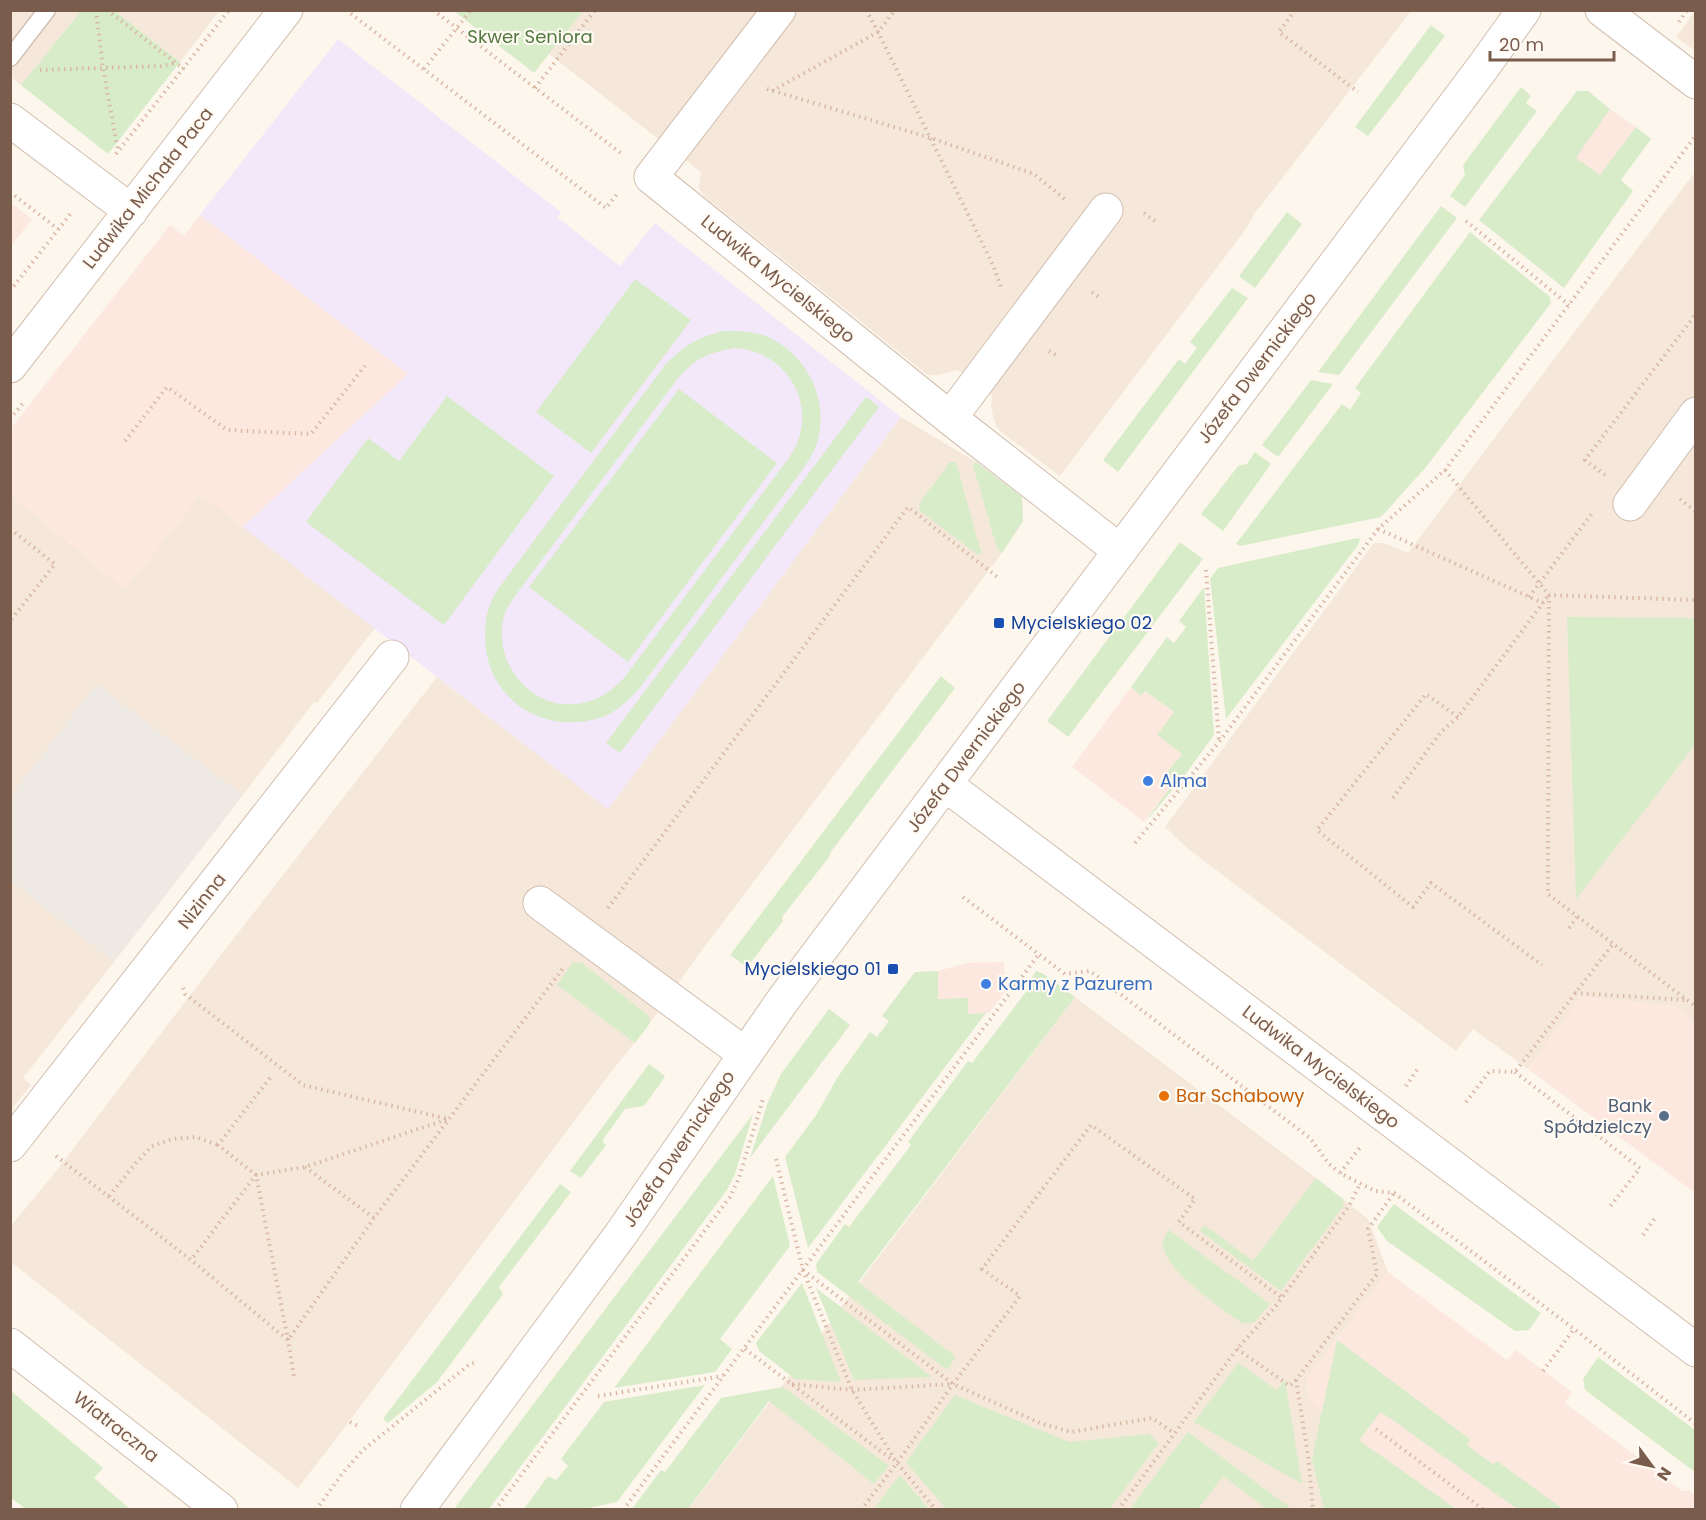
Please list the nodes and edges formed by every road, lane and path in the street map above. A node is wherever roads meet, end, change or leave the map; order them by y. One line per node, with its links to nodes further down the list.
1 (47, 10): 20 (lane)
2 (96, 10): 22 (path)
3 (106, 10): 21 (path)
4 (229, 10): 23 (path)
5 (286, 10): 39 (street, Ludwika Michała Paca)
6 (346, 10): 24 (path)
7 (433, 10): 18 (path)
8 (471, 10): 18 (path)
9 (588, 10): 17 (path)
10 (595, 10): 17 (path)
11 (779, 10): 26 (street)
12 (866, 10): 19 (path)
13 (895, 10): 19 (path)
14 (1295, 10): 30 (path)
15 (1524, 10): 58 (street, Józefa Dwernickiego)
16 (1602, 10): 27 (street)
17 (588, 20): 28 (path)
18 (457, 28): 24 (path); 28 (path)
19 (878, 32): 29 (path); 33 (path)
20 (10, 58)
21 (175, 63): 22 (path); 23 (path)
22 (103, 68): 25 (path); 34 (path)
23 (184, 69): 34 (path)
24 (424, 69): 36 (path)
25 (33, 70)
26 (726, 78): 29 (path); 36 (street)
27 (1695, 82)
28 (535, 88): 36 (path)
29 (772, 91): 33 (path)
30 (1358, 92)
31 (10, 120): 39 (street)
32 (1695, 135): 44 (path)
33 (930, 138): 40 (path); 46 (path)
34 (118, 152): 35 (path)
35 (113, 158)
36 (645, 171): 50 (street, Ludwika Mycielskiego)
37 (10, 192): 42 (path)
38 (78, 204): 42 (path)
39 (131, 212): 48 (street, Ludwika Michała Paca)
40 (1101, 217): 46 (street)
41 (1466, 220): 44 (path)
42 (58, 229): 43 (path)
43 (10, 291)
44 (1569, 305): 52 (path)
45 (1695, 314): 53 (path)
46 (1020, 326): 50 (street)
47 (368, 362): 51 (path)
48 (10, 366)
49 (1695, 414): 54 (street)
50 (950, 418): 58 (street, Ludwika Mycielskiego)
51 (125, 441)
52 (1445, 470): 57 (path); 61 (path)
53 (1608, 477)
54 (1630, 504)
55 (1596, 508): 61 (path)
56 (10, 529): 66 (path)
57 (1378, 529): 63 (path); 69 (path)
58 (1120, 551): 70 (street, Józefa Dwernickiego)
59 (1206, 570): 69 (path)
60 (1000, 579): 77 (path)
61 (1539, 584): 62 (path); 63 (path)
62 (1549, 595): 64 (path); 65 (path); 75 (path)
63 (1529, 597): 65 (path)
64 (1695, 600)
65 (1543, 603): 68 (path)
66 (10, 621)
67 (392, 657): 91 (street, Nizinna)
68 (1458, 717): 71 (path); 80 (path)
69 (1219, 742): 72 (path)
70 (946, 785): 85 (street, Józefa Dwernickiego); 112 (street, Ludwika Mycielskiego)
71 (1393, 798)
72 (1136, 843)
73 (963, 897): 79 (path)
74 (540, 903): 77 (street)
75 (1577, 917): 76 (path); 78 (path)
76 (1569, 928)
77 (586, 937): 85 (street); 90 (path)
78 (1613, 944): 82 (path); 83 (path)
79 (1039, 954): 97 (path); 105 (path)
80 (1542, 965)
81 (180, 982): 90 (path)
82 (1575, 993): 83 (path); 86 (path)
83 (1687, 1000): 84 (path)
84 (1695, 1006)
85 (745, 1054): 113 (street, Józefa Dwernickiego)
86 (1515, 1072): 89 (path); 100 (path)
87 (270, 1078): 92 (path)
88 (764, 1096): 131 (path)
89 (1466, 1102)
90 (448, 1119): 95 (path); 101 (path)
91 (10, 1145)
92 (218, 1145): 96 (path); 99 (path)
93 (56, 1156): 99 (path)
94 (776, 1159): 105 (path)
95 (305, 1167): 96 (path); 101 (path)
96 (256, 1175): 104 (path); 108 (path)
97 (1360, 1184): 98 (path); 106 (path)
98 (1394, 1193): 107 (path); 117 (path)
99 (109, 1196): 104 (path)
100 (1609, 1208)
101 (374, 1218): 108 (path)
102 (1655, 1218): 103 (path)
103 (1643, 1235)
104 (191, 1260): 108 (path)
105 (803, 1270): 110 (path); 119 (path); 120 (path)
106 (1282, 1298): 111 (path); 119 (path)
107 (1574, 1329): 114 (path); 123 (path)
108 (288, 1340): 116 (path)
109 (10, 1345): 128 (street, Wiatraczna)
110 (745, 1349): 115 (path); 118 (path)
111 (1237, 1349): 117 (path); 126 (path)
112 (1695, 1350)
113 (532, 1352): 129 (path); 130 (street, Józefa Dwernickiego)
114 (1543, 1371)
115 (724, 1376): 121 (path); 132 (path)
116 (294, 1377)
117 (1296, 1380): 136 (path)
118 (792, 1384): 120 (path); 127 (path)
119 (952, 1384): 120 (path); 126 (path); 127 (path)
120 (852, 1390): 127 (path)
121 (598, 1396)
122 (350, 1422): 124 (path)
123 (1695, 1424)
124 (358, 1426)
125 (1376, 1429): 137 (path)
126 (1174, 1433): 135 (path)
127 (897, 1463): 133 (path); 134 (path)
128 (221, 1509)
129 (316, 1509)
130 (417, 1509)
131 (495, 1509)
132 (623, 1509)
133 (861, 1509)
134 (936, 1509)
135 (1118, 1509)
136 (1313, 1509)
137 (1484, 1509)

